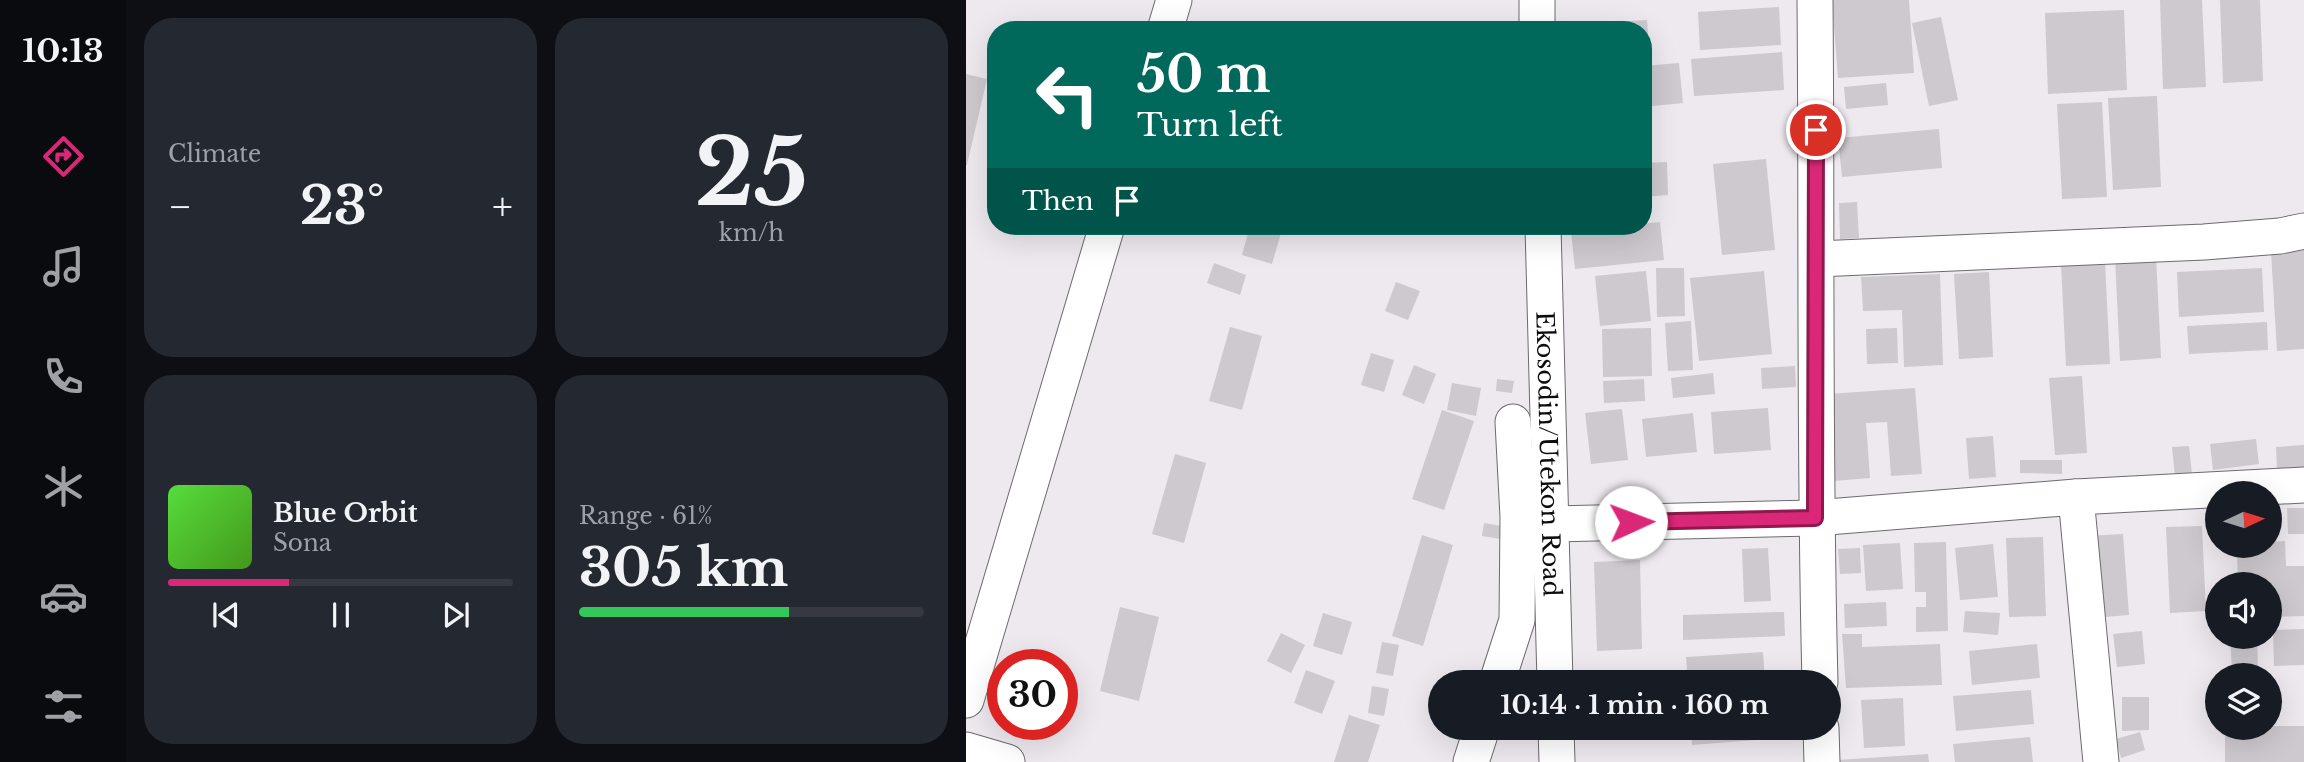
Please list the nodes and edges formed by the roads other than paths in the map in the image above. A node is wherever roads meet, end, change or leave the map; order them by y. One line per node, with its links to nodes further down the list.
1 (1174, 0): 4 (street)
2 (1537, 0): 5 (street)
3 (1815, 0): 9 (street)
4 (1168, 21)
5 (1538, 21)
6 (2304, 231): 9 (street)
7 (1104, 235): 18 (street)
8 (1543, 235): 14 (street, Ekosodin/Utekon Road)
9 (1817, 259): 13 (street)
10 (1513, 422): 15 (street)
11 (2304, 485): 12 (street)
12 (2076, 497): 13 (street); 27 (street)
13 (1815, 518): 14 (street); 17 (street)
14 (1552, 524): 16 (street, Ekosodin/Utekon Road)
15 (1501, 670)
16 (1555, 670)
17 (1820, 670)
18 (966, 700)
19 (1478, 740): 24 (street)
20 (1556, 740): 25 (street)
21 (1821, 740): 26 (street)
22 (966, 750): 23 (street)
23 (1007, 762)
24 (1471, 762)
25 (1557, 762)
26 (1822, 762)
27 (2101, 762)

